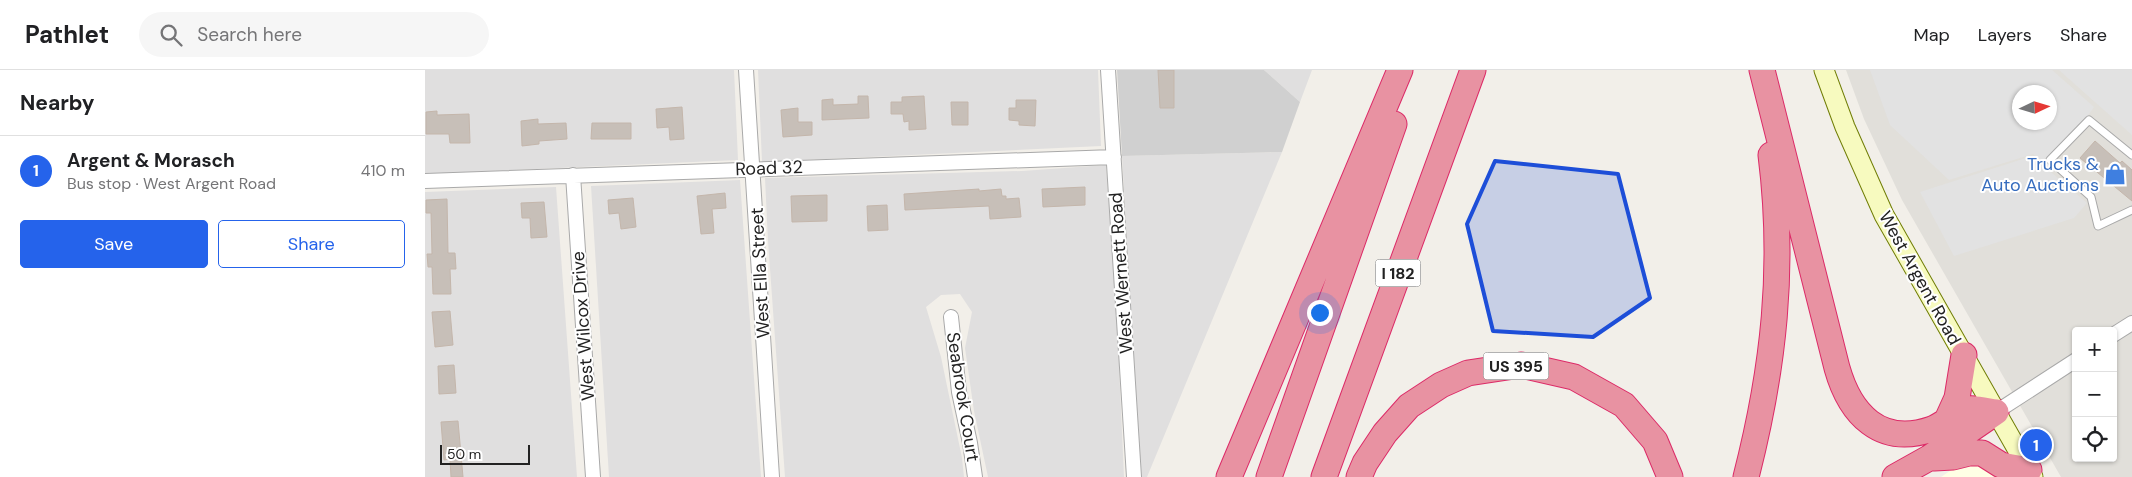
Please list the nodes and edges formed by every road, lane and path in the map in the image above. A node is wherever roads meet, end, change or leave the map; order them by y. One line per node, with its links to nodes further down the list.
1 (746, 70): 11 (street, West Ella Street)
2 (1108, 70): 10 (street, West Wernett Road)
3 (1399, 70): 23 (highway)
4 (1413, 70): 29 (highway)
5 (1473, 70): 30 (highway, I 182)
6 (1756, 70): 33 (highway)
7 (1762, 70): 21 (highway)
8 (1824, 70): 18 (main road, West Argent Road)
9 (2132, 155): 14 (lane)
10 (1113, 157): 11 (street, Road 32); 28 (street, West Wernett Road)
11 (753, 168): 12 (street, Road 32); 26 (street, West Ella Street)
12 (573, 175): 13 (street, Road 32); 25 (street, West Wilcox Drive)
13 (425, 181)
14 (2132, 210)
15 (951, 317): 27 (street, Seabrook Court)
16 (2132, 323): 17 (street)
17 (2117, 332)
18 (1964, 355): 20 (main road, West Argent Road); 21 (highway)
19 (2072, 363): 20 (street)
20 (1996, 412): 21 (highway); 22 (highway); 24 (main road, West Argent Road)
21 (1947, 420)
22 (1929, 458): 24 (highway); 34 (highway)
23 (1233, 470)
24 (2031, 474)
25 (593, 477)
26 (772, 477)
27 (975, 477)
28 (1134, 477)
29 (1269, 477)
30 (1324, 477)
31 (1359, 477): 32 (highway, US 395)
32 (1670, 477)
33 (1746, 477)
34 (1895, 477)

